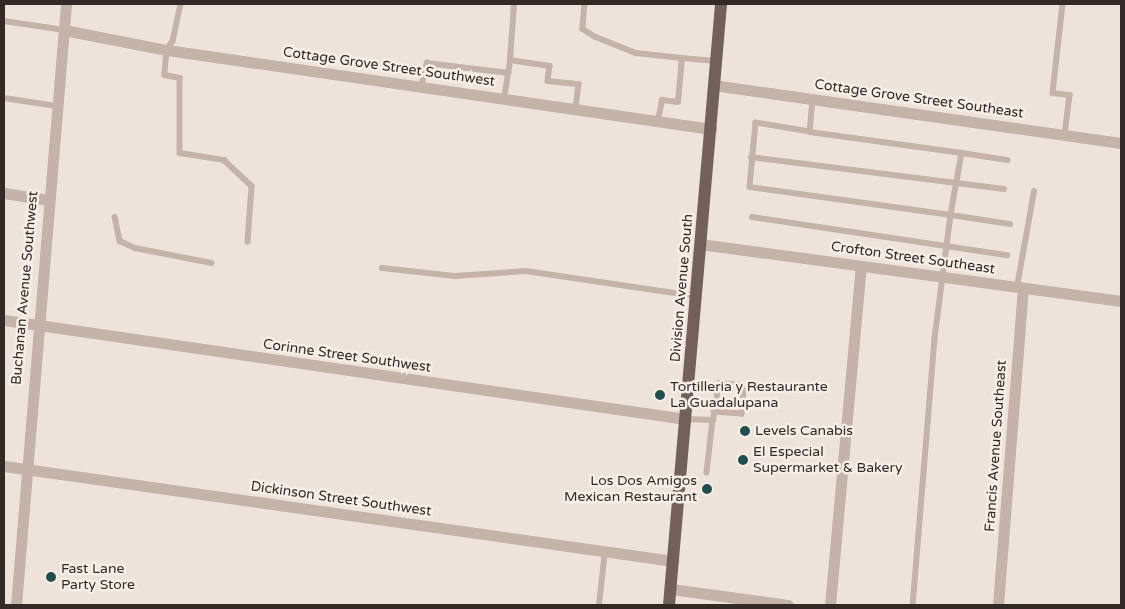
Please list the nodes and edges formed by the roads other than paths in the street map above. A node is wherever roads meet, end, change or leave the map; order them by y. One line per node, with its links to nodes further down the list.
1 (66, 4): 8 (street, Buchanan Avenue Southwest)
2 (181, 4): 9 (lane)
3 (514, 4): 11 (lane)
4 (585, 4): 10 (lane)
5 (720, 4): 12 (main road, Division Avenue South)
6 (1063, 4): 24 (lane)
7 (4, 21): 8 (lane)
8 (64, 30): 9 (street, Cottage Grove Street Southwest); 19 (street, Buchanan Avenue Southwest)
9 (167, 50): 15 (street, Cottage Grove Street Southwest); 38 (lane)
10 (682, 58): 12 (lane); 21 (lane)
11 (510, 60): 13 (lane); 20 (lane)
12 (716, 61): 14 (main road, Division Avenue South)
13 (508, 73): 15 (lane); 17 (lane)
14 (713, 85): 18 (street, Cottage Grove Street Southeast); 22 (main road, Division Avenue South)
15 (420, 87): 17 (street, Cottage Grove Street Southwest)
16 (4, 98): 19 (lane)
17 (504, 99): 20 (street, Cottage Grove Street Southwest)
18 (813, 100): 23 (lane); 24 (street, Cottage Grove Street Southeast)
19 (56, 106): 33 (street, Buchanan Avenue Southwest)
20 (576, 110): 21 (street, Cottage Grove Street Southwest)
21 (658, 121): 22 (street, Cottage Grove Street Southwest)
22 (711, 129): 39 (main road, Division Avenue South)
23 (810, 132): 26 (lane); 27 (lane)
24 (1065, 135): 25 (street, Cottage Grove Street Southeast)
25 (1121, 143)
26 (962, 153): 28 (lane); 29 (lane)
27 (751, 157): 29 (lane); 34 (lane)
28 (1007, 160)
29 (956, 183): 30 (lane); 34 (lane)
30 (1004, 189)
31 (1034, 192): 46 (lane)
32 (4, 193): 33 (street)
33 (48, 200): 50 (street, Buchanan Avenue Southwest)
34 (951, 215): 37 (lane); 40 (lane)
35 (115, 217): 42 (lane)
36 (752, 217): 40 (lane)
37 (1010, 224)
38 (248, 242)
39 (700, 244): 43 (street, Crofton Street Southeast); 47 (main road, Division Avenue South)
40 (947, 246): 41 (lane); 45 (lane)
41 (1006, 255)
42 (212, 263)
43 (861, 267): 45 (street, Crofton Street Southeast); 64 (street)
44 (382, 268): 47 (lane)
45 (942, 278): 46 (street, Crofton Street Southeast); 65 (lane)
46 (1020, 288): 48 (street, Crofton Street Southeast); 66 (street, Francis Avenue Southeast)
47 (696, 296): 52 (main road, Division Avenue South)
48 (1121, 302)
49 (4, 320): 50 (street, Corinne Street Southwest)
50 (37, 325): 52 (street, Corinne Street Southwest); 55 (street, Buchanan Avenue Southwest)
51 (714, 412): 51 (lane); 53 (lane)
52 (686, 419): 53 (lane); 58 (main road, Division Avenue South)
53 (713, 420): 56 (lane)
54 (4, 466): 55 (street, Dickinson Street Southwest)
55 (26, 470): 57 (street, Dickinson Street Southwest); 60 (street, Buchanan Avenue Southwest)
56 (707, 473)
57 (606, 551): 58 (street, Dickinson Street Southwest); 61 (lane)
58 (673, 561): 59 (main road, Division Avenue South)
59 (671, 589): 62 (main road, Division Avenue South); 63 (street)
60 (16, 605)
61 (599, 605)
62 (669, 605)
63 (788, 605)
64 (830, 605)
65 (913, 605)
66 (998, 605)

